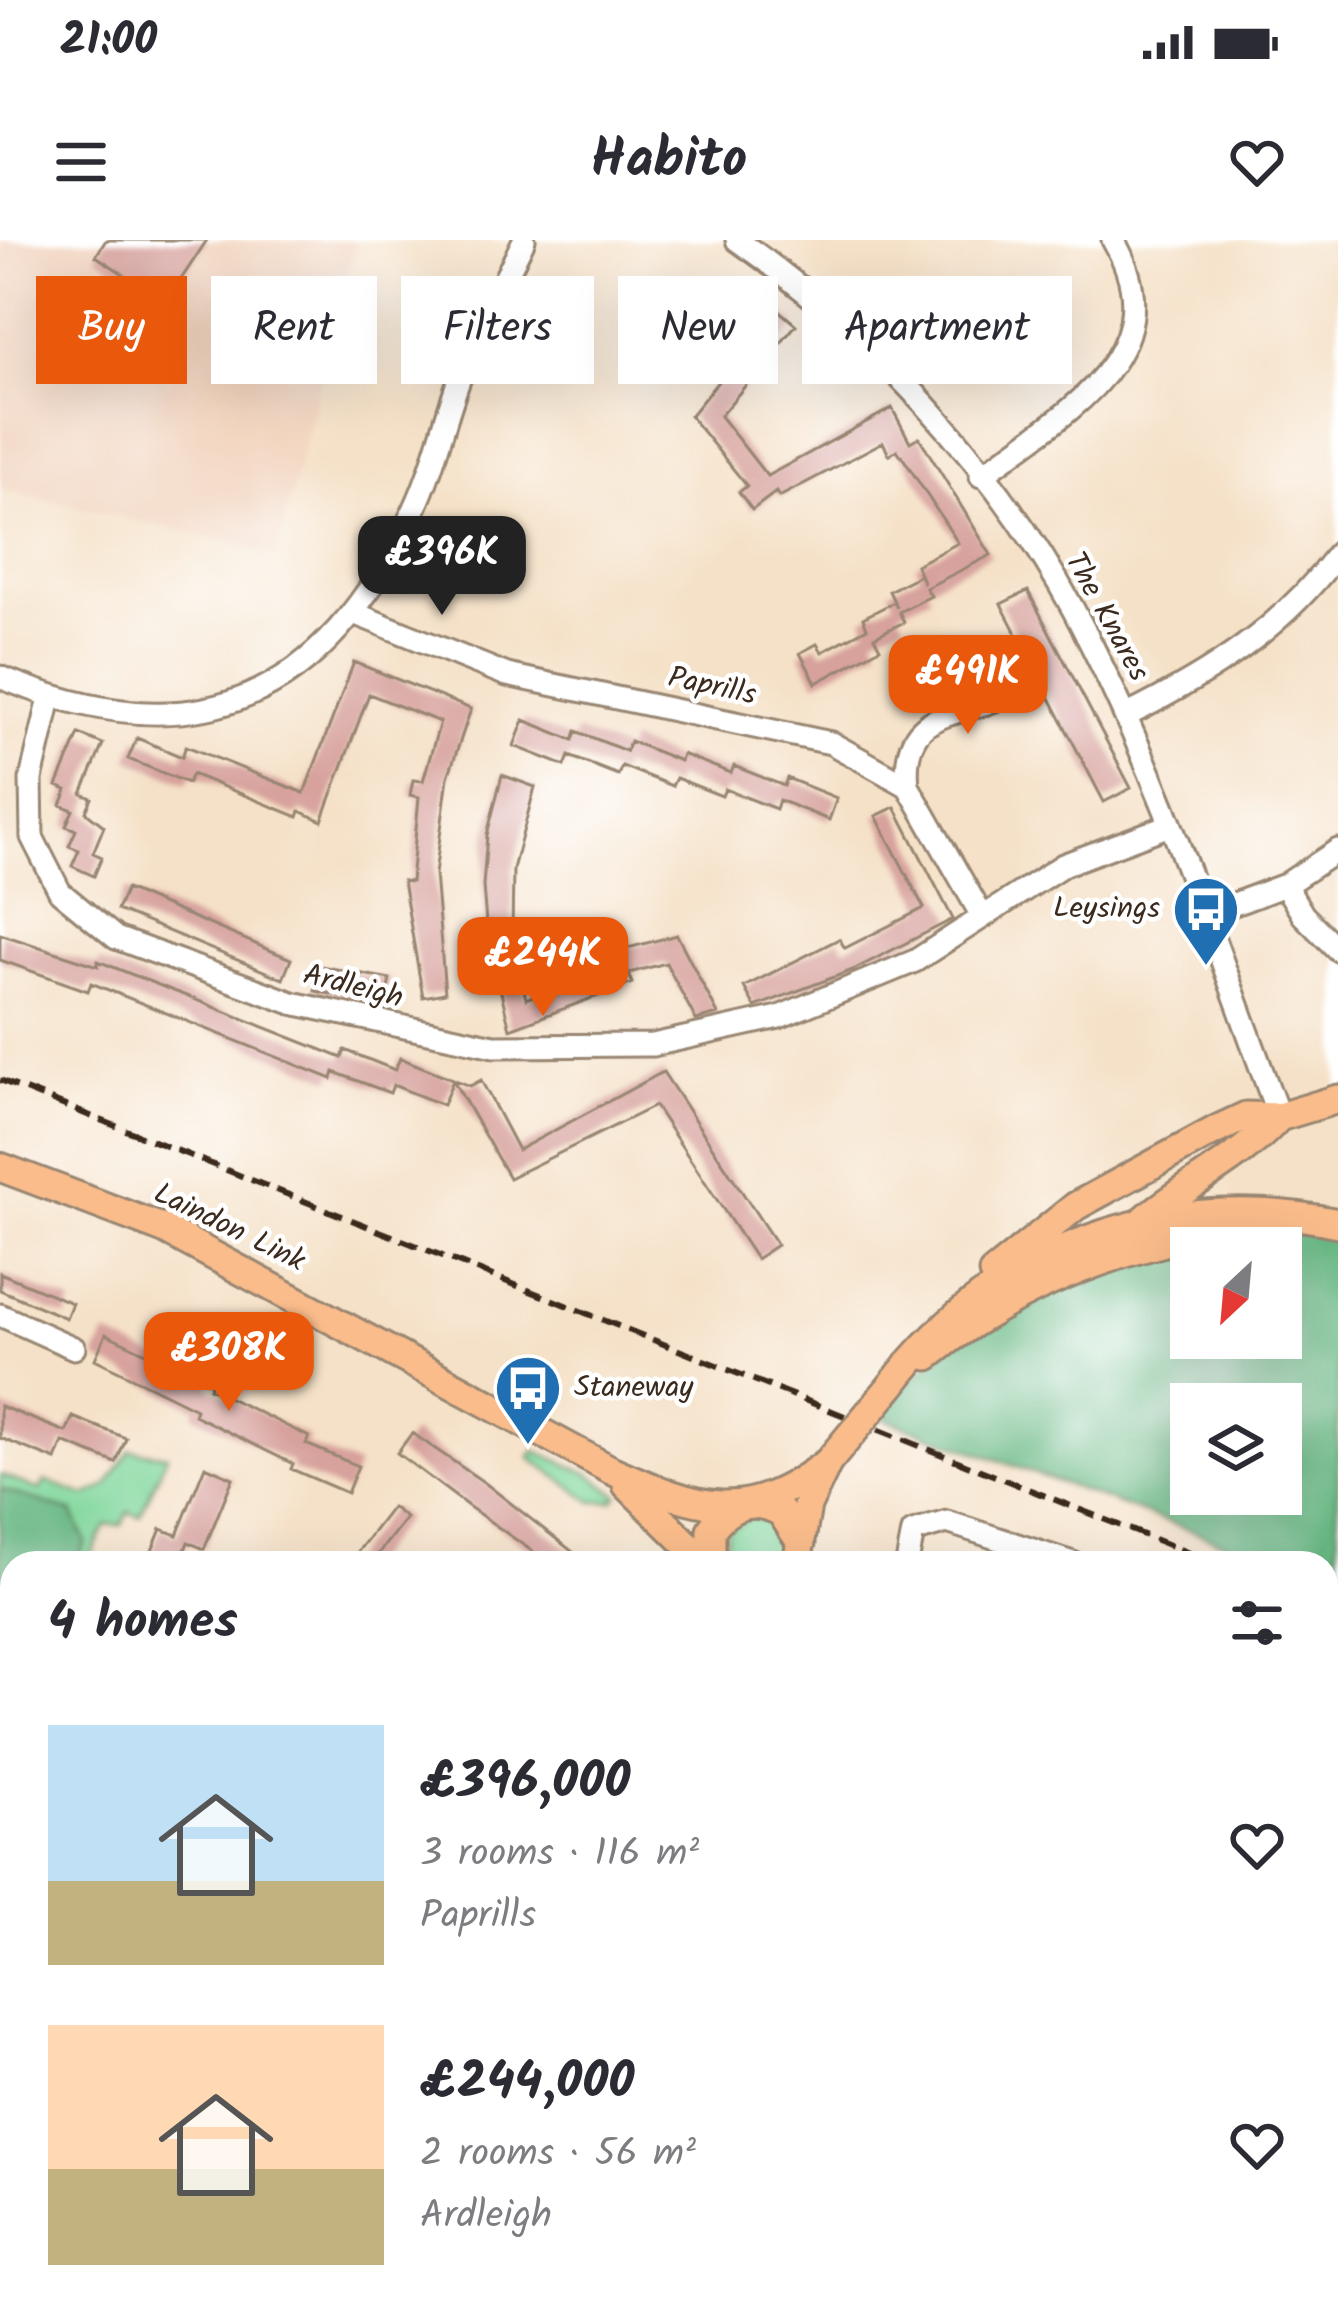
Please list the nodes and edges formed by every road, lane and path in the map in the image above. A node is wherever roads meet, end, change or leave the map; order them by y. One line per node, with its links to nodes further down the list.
1 (524, 240): 6 (street)
2 (737, 240): 4 (street, The Knares)
3 (1113, 240): 4 (street)
4 (981, 476): 10 (street, The Knares)
5 (1338, 553): 10 (street)
6 (356, 614): 9 (street); 11 (street, Paprills)
7 (0, 677): 9 (street)
8 (1011, 692): 11 (street)
9 (50, 698): 15 (street, Ardleigh)
10 (1126, 716): 12 (street, The Knares)
11 (908, 786): 15 (street)
12 (1170, 825): 15 (street, Ardleigh); 16 (street, The Knares)
13 (1338, 850): 14 (street)
14 (1285, 886): 16 (street); 17 (street)
15 (982, 916)
16 (1202, 916): 19 (street, The Knares)
17 (1338, 950)
18 (1338, 1099): 19 (main road)
19 (1279, 1117): 21 (main road); 25 (main road)
20 (0, 1167): 29 (main road, Laindon Link)
21 (1139, 1224): 22 (main road); 23 (main road); 25 (main road)
22 (1338, 1224): 23 (main road)
23 (1076, 1272): 27 (main road)
24 (0, 1315): 26 (street)
25 (947, 1318): 27 (main road)
26 (74, 1348)
27 (892, 1384): 28 (main road, bridge)
28 (828, 1462): 30 (main road); 34 (main road)
29 (610, 1470): 30 (main road, Laindon Link); 31 (main road, Laindon Link)
30 (744, 1504): 32 (main road); 33 (main road)
31 (695, 1551)
32 (709, 1551)
33 (799, 1551)
34 (802, 1551)
35 (909, 1551): 36 (street)
36 (1023, 1551)

